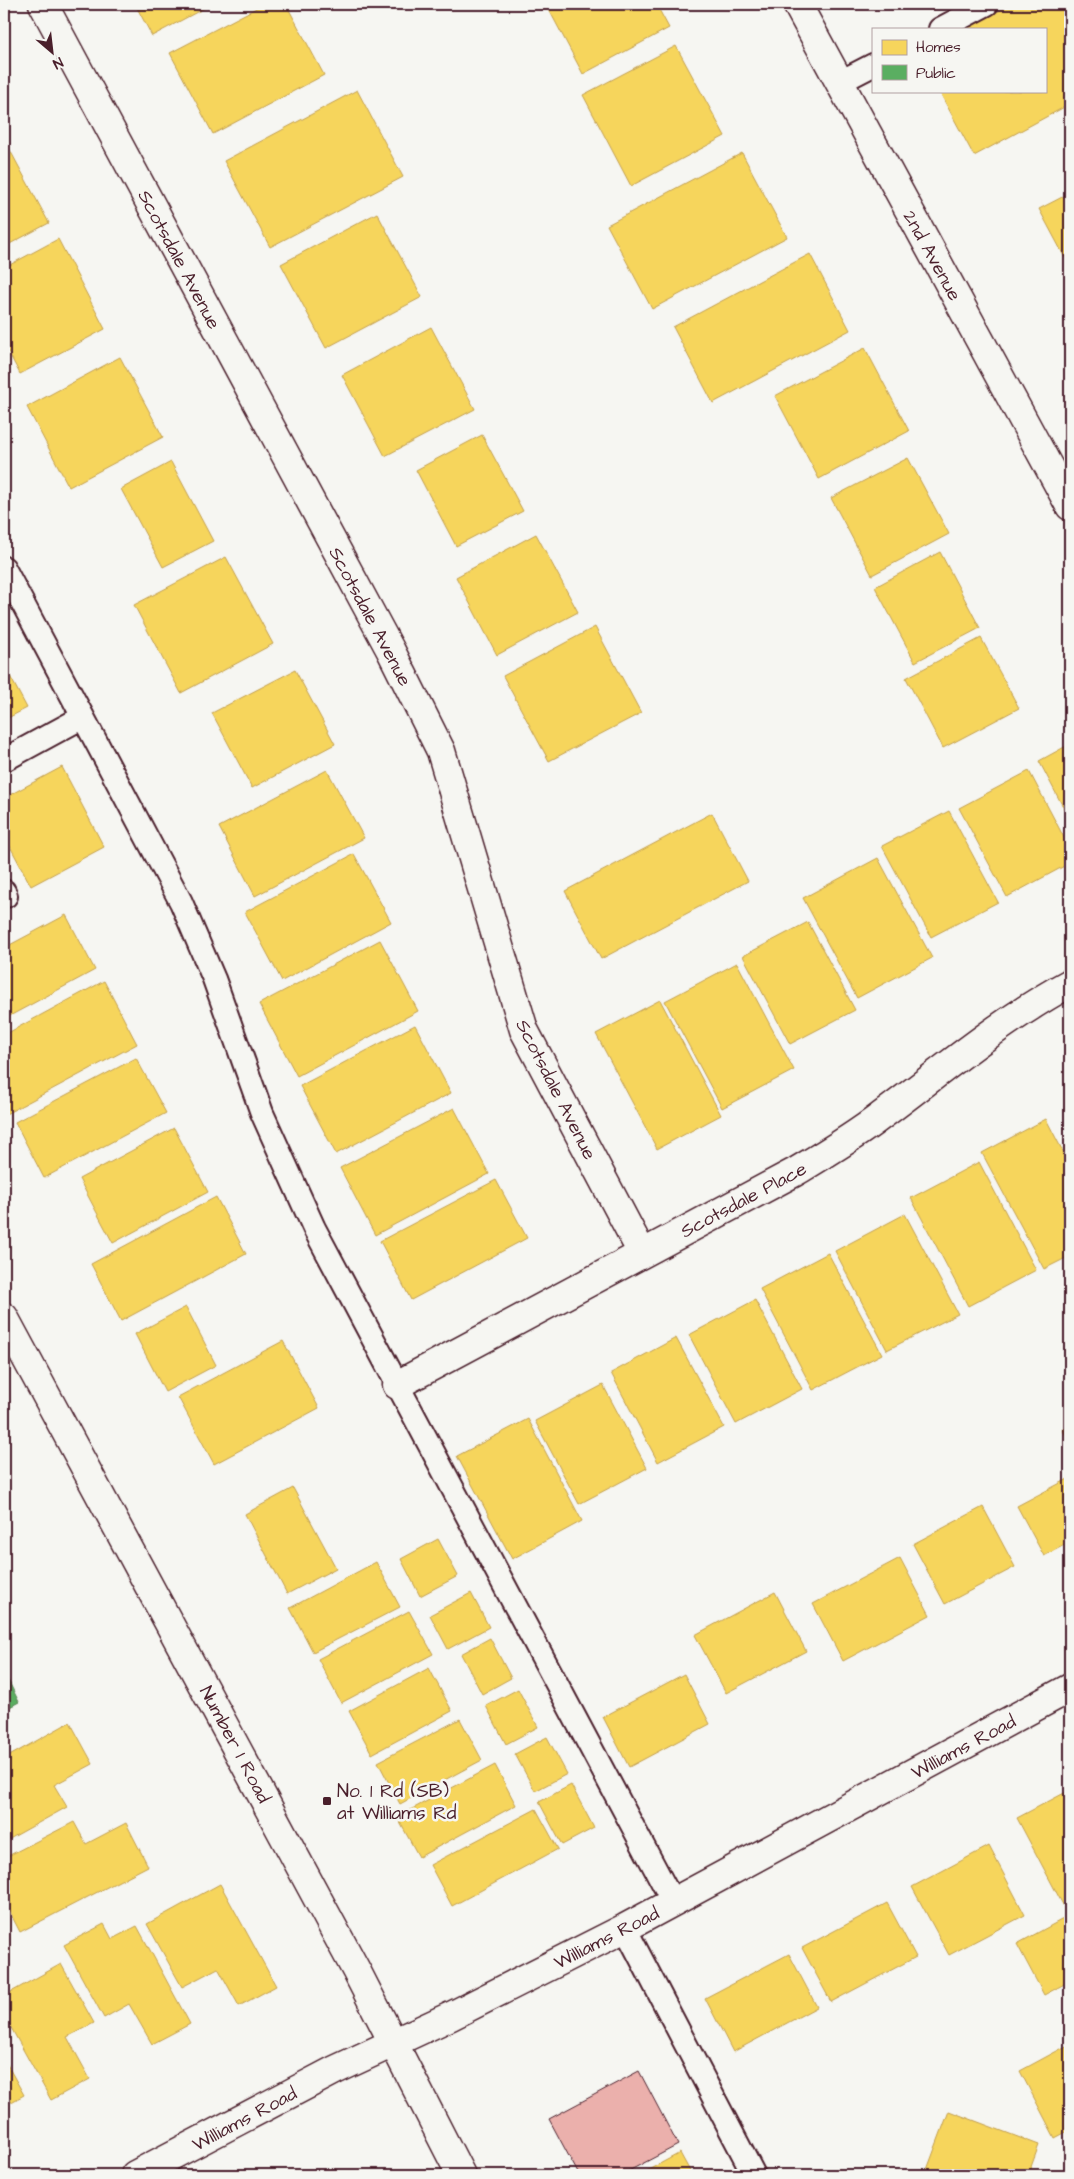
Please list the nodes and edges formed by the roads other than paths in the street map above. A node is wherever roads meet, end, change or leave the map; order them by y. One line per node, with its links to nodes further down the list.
1 (44, 4): 12 (street, Scotsdale Avenue)
2 (797, 4): 6 (street, 2nd Avenue)
3 (987, 4): 4 (lane)
4 (942, 28)
5 (872, 66): 6 (lane)
6 (840, 82): 7 (street, 2nd Avenue)
7 (1070, 506)
8 (4, 568): 9 (lane)
9 (83, 717): 10 (lane); 14 (lane)
10 (4, 760)
11 (1070, 983): 12 (street, Scotsdale Place)
12 (642, 1253): 14 (street, Scotsdale Place)
13 (4, 1317): 18 (street, Number 1 Road)
14 (397, 1385): 16 (lane)
15 (1070, 1688): 16 (street, Williams Road)
16 (673, 1902): 17 (street, Williams Road)
17 (624, 1928): 18 (street, Williams Road); 21 (lane)
18 (393, 2044): 19 (street, Williams Road); 20 (street, Number 1 Road)
19 (136, 2175)
20 (461, 2175)
21 (754, 2175)

